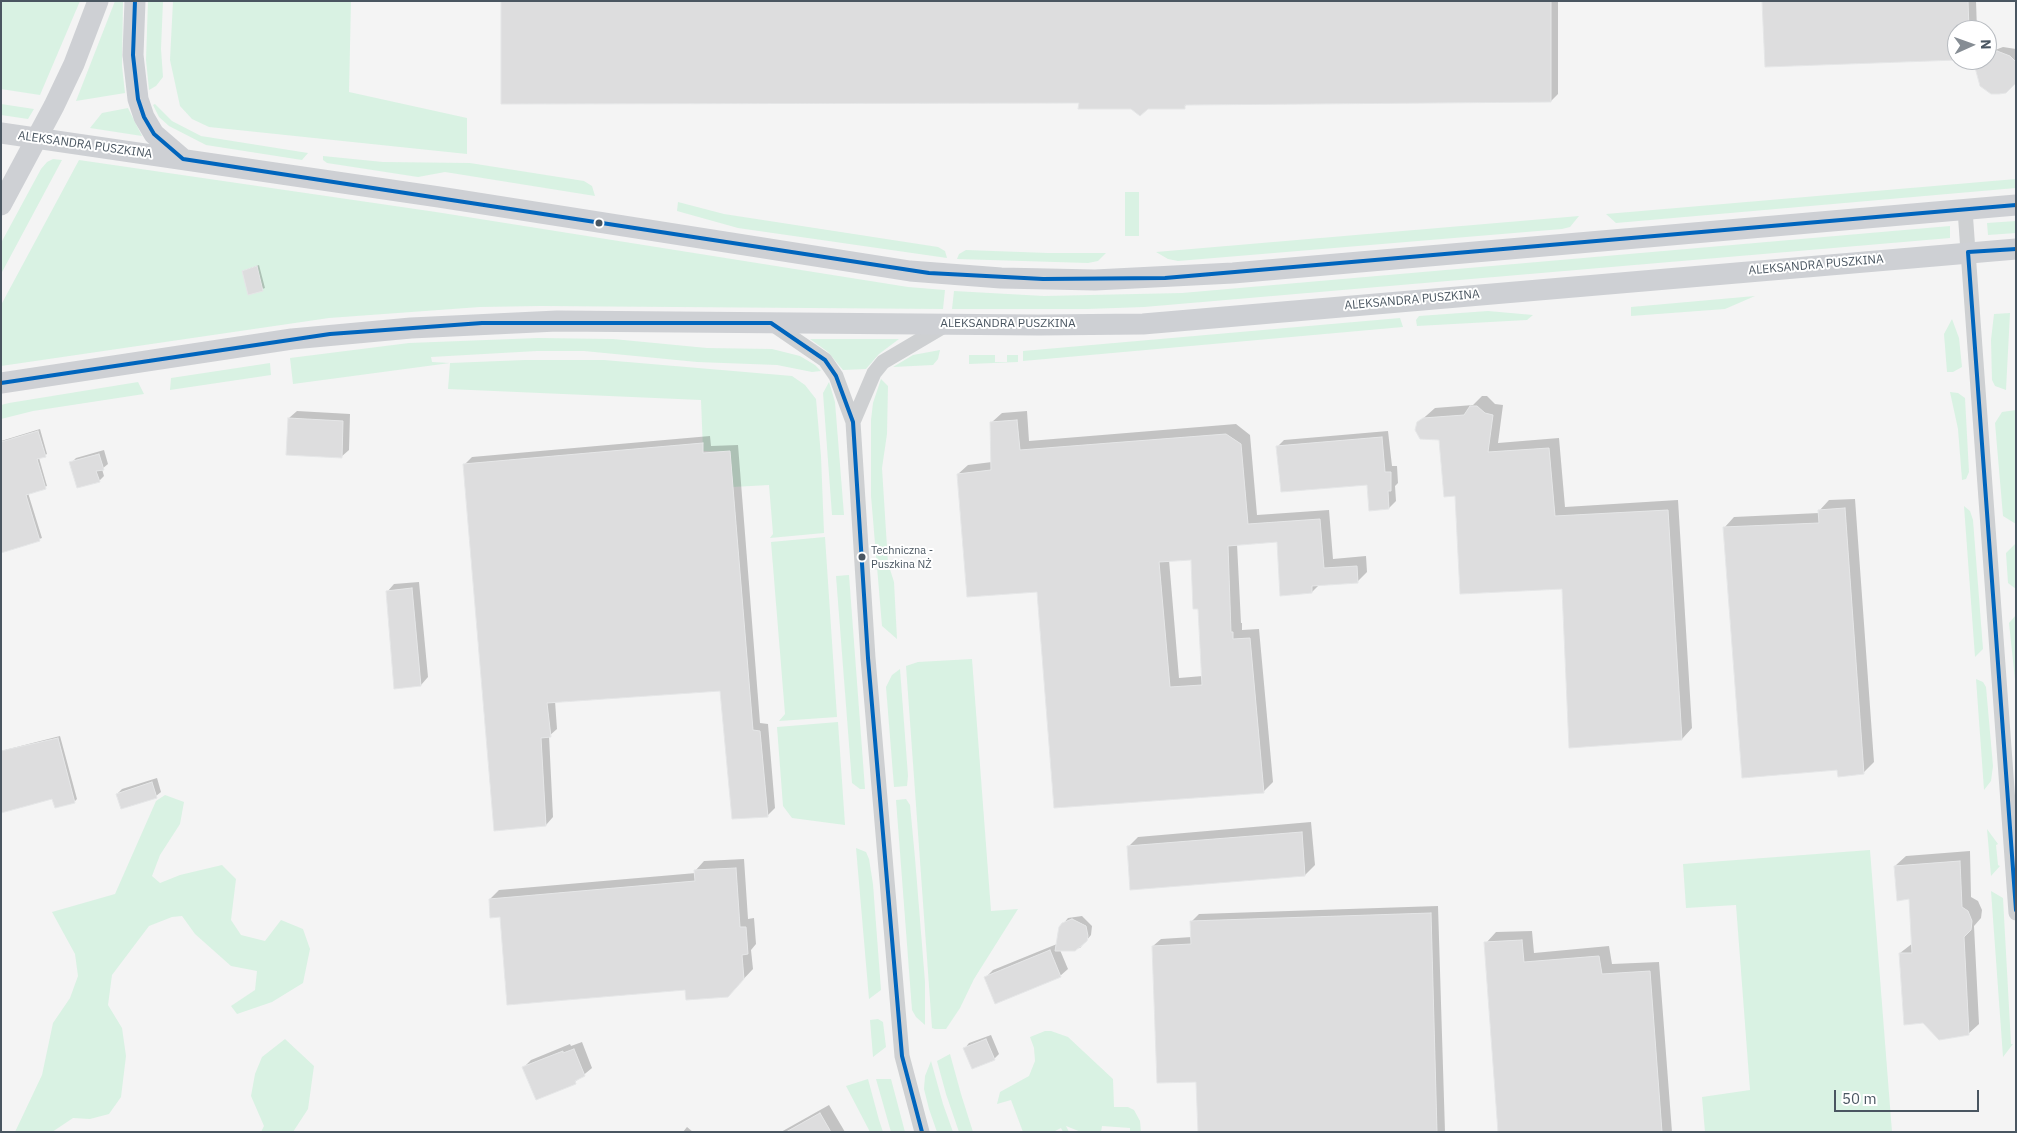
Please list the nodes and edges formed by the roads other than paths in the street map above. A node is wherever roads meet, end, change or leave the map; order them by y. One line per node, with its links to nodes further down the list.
1 (98, 1): 4 (main road)
2 (135, 1): 5 (main road)
3 (1, 133): 4 (main road, ALEKSANDRA PUSZKINA)
4 (37, 138): 5 (main road, ALEKSANDRA PUSZKINA); 6 (main road)
5 (183, 159): 8 (main road, ALEKSANDRA PUSZKINA)
6 (1, 205)
7 (2016, 205): 8 (main road, ALEKSANDRA PUSZKINA)
8 (1965, 210): 10 (street)
9 (2016, 249): 10 (main road, ALEKSANDRA PUSZKINA)
10 (1968, 252): 12 (main road, ALEKSANDRA PUSZKINA); 15 (street)
11 (771, 323): 12 (main road, ALEKSANDRA PUSZKINA); 13 (main road, ALEKSANDRA PUSZKINA); 14 (street)
12 (947, 324): 14 (street)
13 (1, 382)
14 (853, 422): 16 (street)
15 (2016, 913)
16 (922, 1132)

